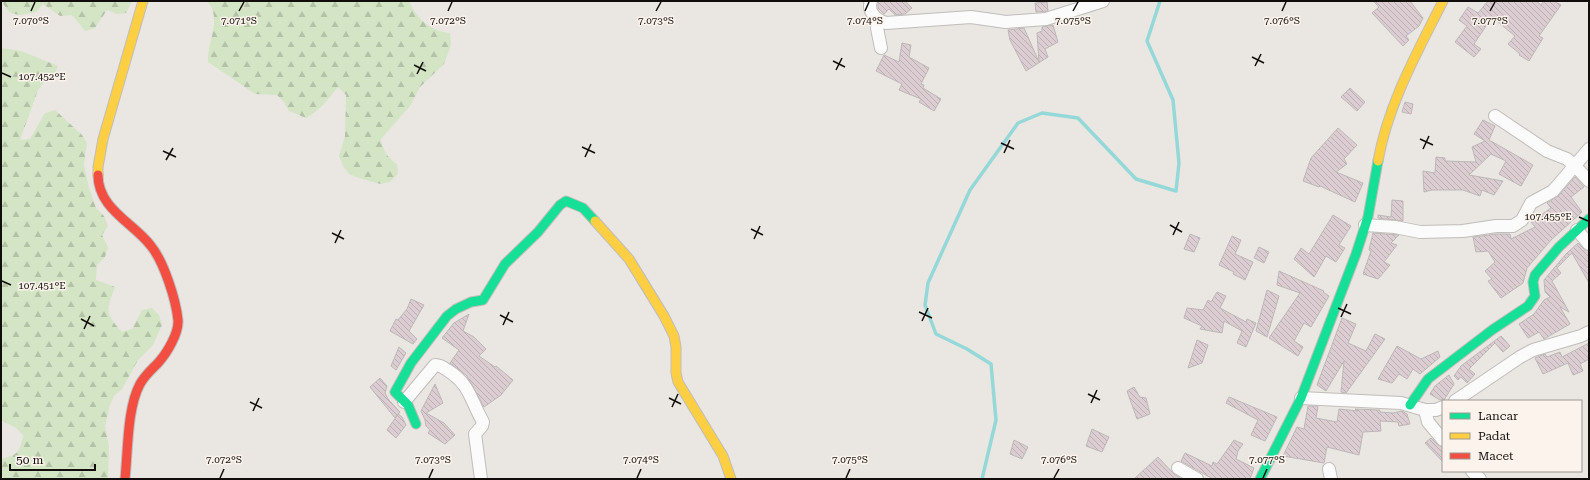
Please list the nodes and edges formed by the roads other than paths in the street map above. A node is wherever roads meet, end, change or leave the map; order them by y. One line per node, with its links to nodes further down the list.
1 (143, 1): 25 (street)
2 (871, 1): 5 (street)
3 (1103, 1): 5 (street)
4 (1443, 1): 12 (street)
5 (878, 20): 6 (street)
6 (881, 48)
7 (1495, 116): 9 (street)
8 (1589, 149): 9 (street)
9 (1575, 166): 10 (street); 12 (street)
10 (1589, 181)
11 (1589, 219): 13 (street)
12 (1365, 225): 16 (street)
13 (1578, 230): 14 (street); 19 (street)
14 (1589, 244)
15 (1589, 332): 17 (street)
16 (1301, 398): 19 (street); 29 (street)
17 (1456, 400)
18 (404, 402): 22 (street); 26 (street); 27 (street)
19 (1410, 405): 21 (street)
20 (1442, 407): 21 (street)
21 (1425, 410): 23 (street)
22 (416, 424)
23 (1442, 439)
24 (1178, 468): 28 (street)
25 (125, 479)
26 (481, 479)
27 (731, 479)
28 (1197, 479)
29 (1260, 479)

